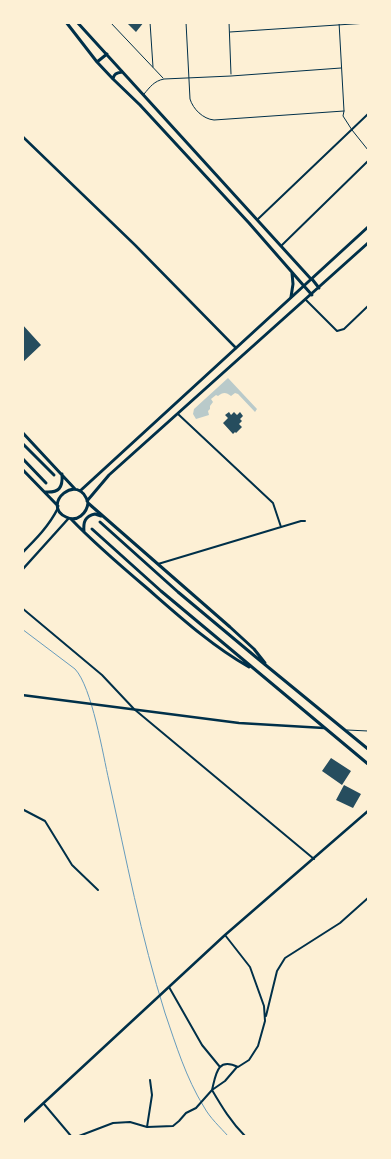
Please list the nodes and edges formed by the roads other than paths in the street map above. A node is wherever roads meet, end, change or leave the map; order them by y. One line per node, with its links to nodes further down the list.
1 (66, 22): 11 (main road)
2 (77, 22): 10 (main road)
3 (110, 22): 12 (lane)
4 (150, 22): 12 (lane)
5 (186, 22): 16 (lane)
6 (229, 22): 9 (lane)
7 (368, 22): 8 (lane)
8 (339, 23): 9 (lane); 13 (lane)
9 (230, 32): 15 (lane)
10 (107, 54): 11 (main road); 14 (main road)
11 (97, 62): 17 (main road)
12 (153, 68): 18 (lane)
13 (341, 68): 15 (lane); 20 (lane)
14 (122, 72): 17 (main road); 19 (main road)
15 (231, 76): 16 (lane)
16 (189, 78): 18 (lane); 20 (lane)
17 (112, 79): 30 (main road)
18 (164, 79): 19 (lane)
19 (143, 95): 26 (main road)
20 (344, 111): 22 (lane)
21 (368, 114): 22 (street)
22 (352, 130): 24 (lane); 26 (street)
23 (22, 136): 38 (street)
24 (368, 150)
25 (368, 161): 29 (street)
26 (257, 220): 29 (main road)
27 (368, 227): 31 (main road)
28 (368, 243): 33 (main road)
29 (281, 246): 31 (main road)
30 (292, 272): 32 (main road); 35 (main road)
31 (312, 279): 32 (main road); 33 (main road)
32 (304, 286): 34 (main road); 35 (main road)
33 (320, 288): 34 (main road)
34 (312, 295): 36 (main road)
35 (291, 297): 38 (main road)
36 (306, 300): 37 (street); 39 (main road)
37 (368, 306)
38 (236, 348): 48 (main road)
39 (178, 414): 50 (main road); 56 (street)
40 (22, 432): 44 (main road)
41 (22, 443): 45 (main road)
42 (22, 458): 46 (main road)
43 (22, 469): 49 (main road)
44 (62, 474): 47 (main road); 49 (main road)
45 (54, 475)
46 (46, 483)
47 (76, 489): 48 (main road); 51 (main road)
48 (80, 491): 50 (main road)
49 (44, 492): 51 (main road)
50 (88, 502): 52 (main road); 53 (main road)
51 (58, 507): 53 (main road); 59 (street)
52 (104, 517): 58 (main road); 60 (main road)
53 (70, 519): 58 (main road); 61 (street)
54 (305, 521): 56 (street)
55 (100, 522): 63 (main road)
56 (281, 527): 60 (street)
57 (92, 529): 64 (main road)
58 (84, 532): 64 (main road)
59 (22, 554)
60 (158, 564): 63 (main road)
61 (22, 570)
62 (22, 608): 66 (street)
63 (270, 669): 68 (main road)
64 (258, 673): 67 (main road)
65 (22, 694): 66 (street)
66 (134, 709): 67 (street); 74 (street)
67 (326, 728): 71 (main road)
68 (345, 730): 69 (lane); 70 (main road)
69 (368, 731)
70 (368, 748)
71 (368, 764)
72 (22, 809): 75 (street)
73 (368, 811): 74 (street)
74 (314, 859): 77 (street)
75 (98, 890)
76 (368, 898): 79 (street)
77 (225, 935): 78 (street); 79 (street)
78 (170, 987): 80 (street); 84 (street)
79 (265, 1021): 81 (street)
80 (220, 1067): 81 (street); 83 (street)
81 (238, 1067): 83 (street)
82 (150, 1080): 86 (street)
83 (212, 1090): 86 (street); 89 (street)
84 (43, 1103): 85 (street); 87 (street)
85 (22, 1123)
86 (147, 1127): 88 (street)
87 (71, 1136)
88 (79, 1136)
89 (245, 1136)

